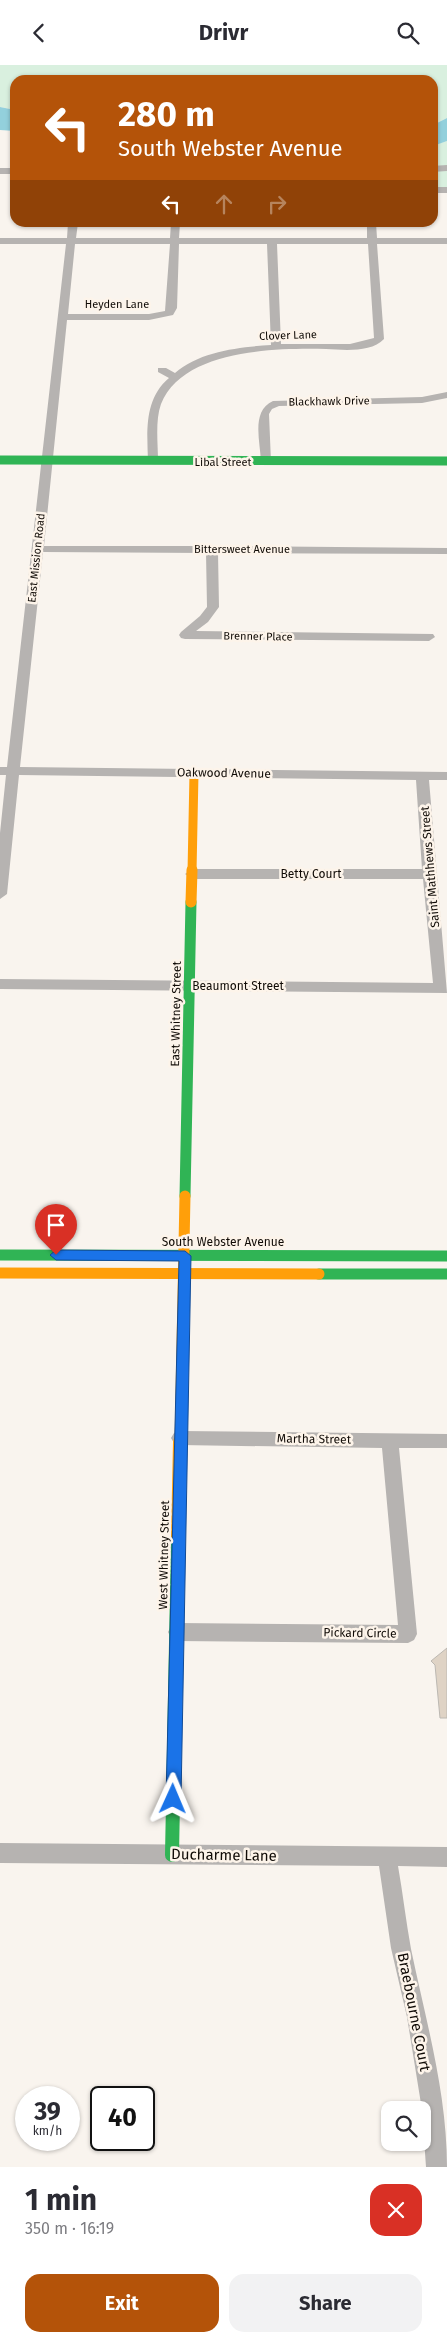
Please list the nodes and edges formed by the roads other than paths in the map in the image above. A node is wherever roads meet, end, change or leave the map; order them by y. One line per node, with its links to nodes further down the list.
1 (73, 227): 5 (street, East Mission Road)
2 (175, 227): 6 (street, Heyden Lane)
3 (371, 227): 8 (street, Clover Lane)
4 (0, 241): 5 (street)
5 (71, 241): 6 (street); 10 (street, East Mission Road)
6 (174, 241): 7 (street); 10 (street, Heyden Lane)
7 (272, 241): 8 (street); 11 (street)
8 (372, 241): 9 (street); 11 (street, Clover Lane)
9 (447, 241)
10 (63, 317): 16 (street, East Mission Road)
11 (276, 346): 13 (street, Clover Lane)
12 (162, 370): 13 (street)
13 (176, 377): 17 (street, Clover Lane)
14 (447, 395): 18 (street, Blackhawk Drive)
15 (0, 460): 16 (street, Libal Street)
16 (47, 461): 17 (street, Libal Street); 21 (street, East Mission Road)
17 (153, 461): 18 (street, Libal Street)
18 (266, 461): 19 (street, Libal Street)
19 (447, 461)
20 (212, 548): 21 (street, Bittersweet Avenue); 22 (street, Bittersweet Avenue); 23 (street, Brenner Place)
21 (37, 549): 24 (street, East Mission Road)
22 (447, 551)
23 (430, 637)
24 (7, 771): 25 (street, Oakwood Avenue); 30 (street, East Mission Road)
25 (194, 773): 26 (street, Oakwood Avenue); 28 (street, East Whitney Street)
26 (422, 776): 27 (street, Oakwood Avenue); 29 (street, Saint Mathhews Street)
27 (447, 776)
28 (192, 874): 29 (street, Betty Court); 32 (street, East Whitney Street)
29 (429, 874): 33 (street, Saint Mathhews Street)
30 (0, 894)
31 (0, 985): 32 (street, Beaumont Street)
32 (190, 986): 33 (street, Beaumont Street); 35 (street, East Whitney Street)
33 (444, 988)
34 (0, 1255): 35 (street, South Webster Avenue)
35 (185, 1256): 36 (street, South Webster Avenue); 38 (street, West Whitney Street)
36 (447, 1256)
37 (0, 1273): 38 (street)
38 (185, 1274): 39 (street); 40 (street, West Whitney Street)
39 (447, 1275)
40 (180, 1438): 41 (street, Martha Street); 43 (street, West Whitney Street)
41 (390, 1440): 42 (street, Martha Street); 43 (street, Pickard Circle)
42 (447, 1441)
43 (177, 1632): 45 (street, West Whitney Street)
44 (0, 1853): 45 (street, Ducharme Lane)
45 (172, 1855): 46 (street, Ducharme Lane)
46 (387, 1857): 47 (street, Ducharme Lane); 48 (street, Braebourne Court)
47 (447, 1857)
48 (437, 2167)

